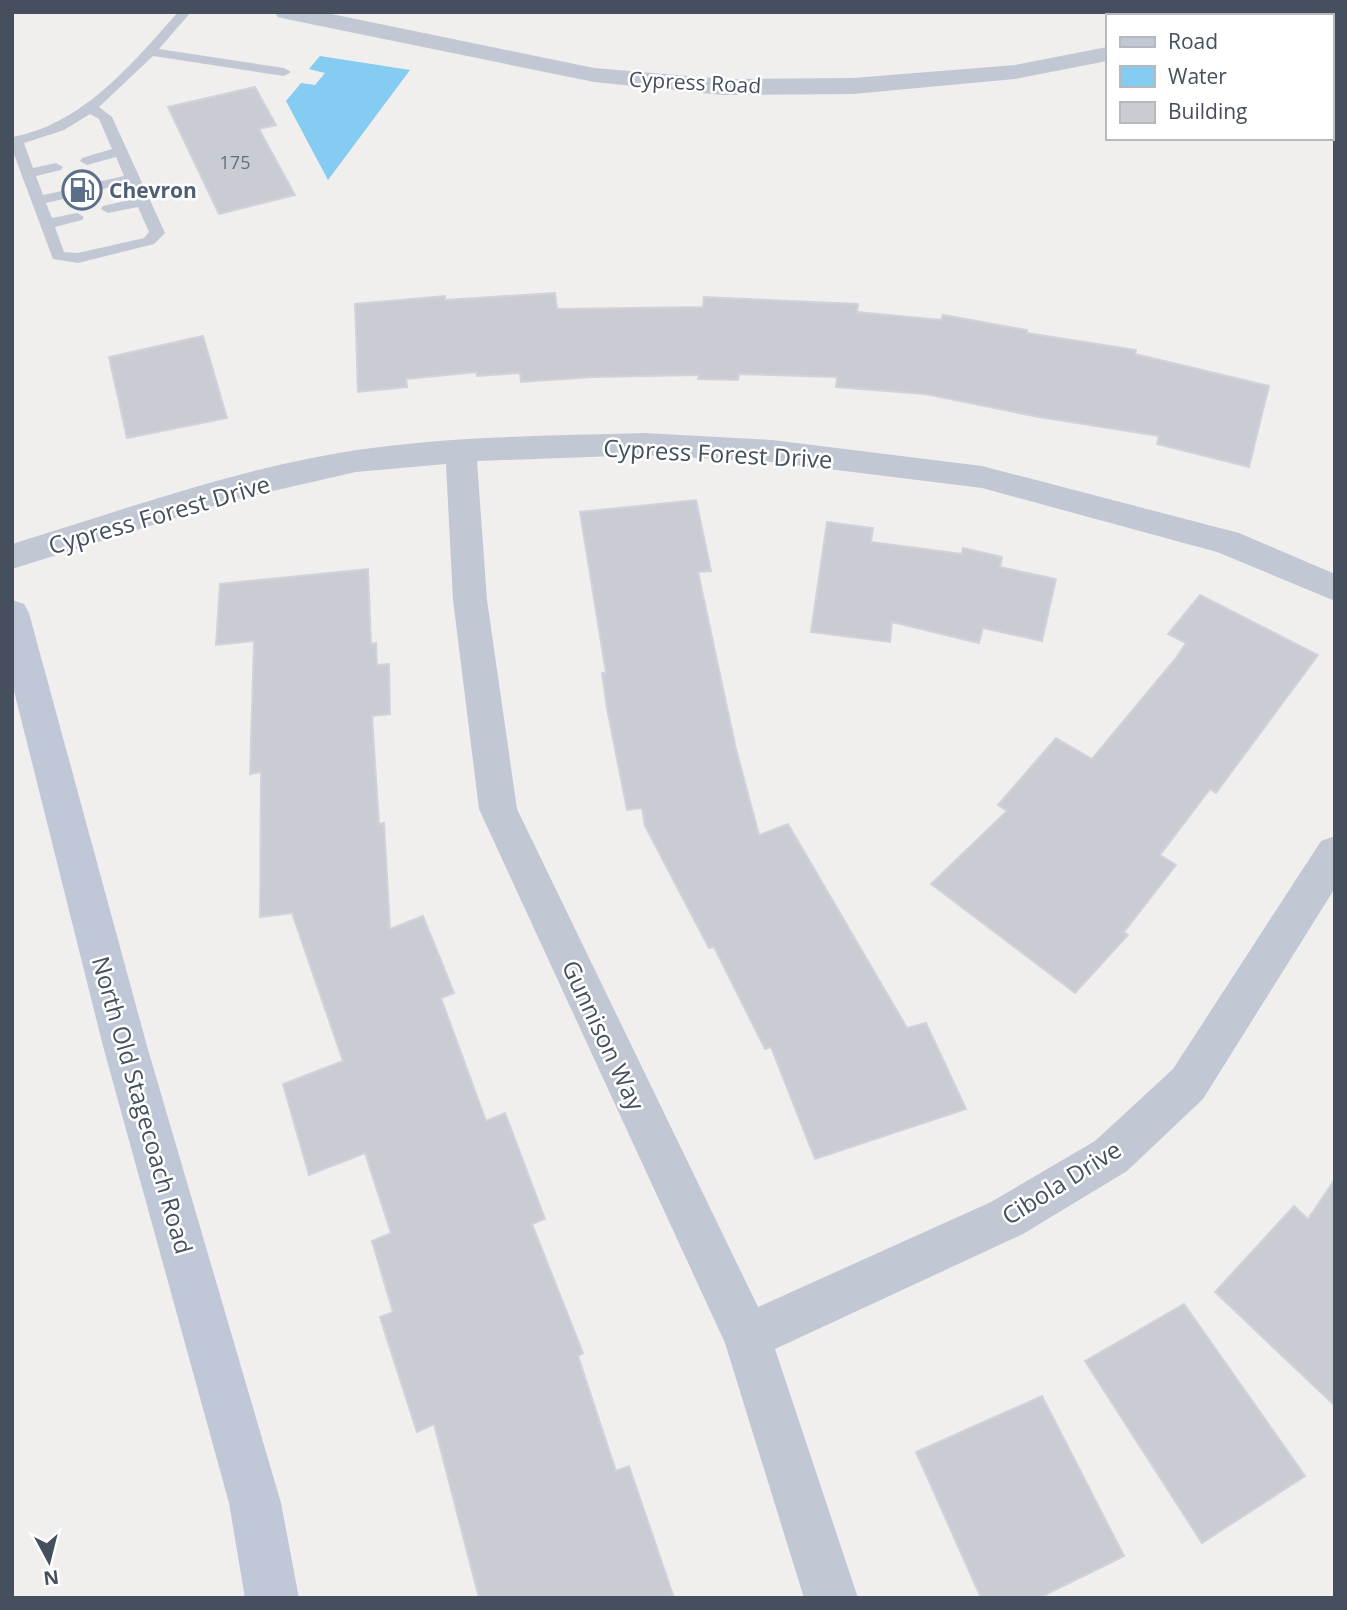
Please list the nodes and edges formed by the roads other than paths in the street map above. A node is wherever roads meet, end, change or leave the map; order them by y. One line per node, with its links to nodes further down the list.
1 (185, 12): 3 (lane)
2 (286, 12): 4 (street, Cypress Road)
3 (152, 52): 5 (lane); 6 (lane)
4 (1106, 54)
5 (284, 72)
6 (89, 107): 7 (lane); 8 (lane)
7 (14, 141): 11 (lane)
8 (120, 151): 9 (lane); 12 (lane)
9 (87, 161)
10 (57, 167): 11 (lane)
11 (28, 173): 15 (lane)
12 (132, 178): 13 (lane); 16 (lane)
13 (98, 186)
14 (67, 194): 15 (lane)
15 (38, 201): 19 (lane)
16 (142, 202): 17 (lane); 19 (lane)
17 (108, 209)
18 (77, 217): 19 (lane)
19 (46, 223)
20 (461, 453): 21 (street, Cypress Forest Drive); 22 (street, Cypress Forest Drive); 25 (street, Gunnison Way)
21 (12, 557)
22 (1335, 587)
23 (12, 613): 26 (street, North Old Stagecoach Road)
24 (1335, 853): 25 (street, Cibola Drive)
25 (747, 1337): 27 (street, Gunnison Way)
26 (272, 1598)
27 (831, 1598)

